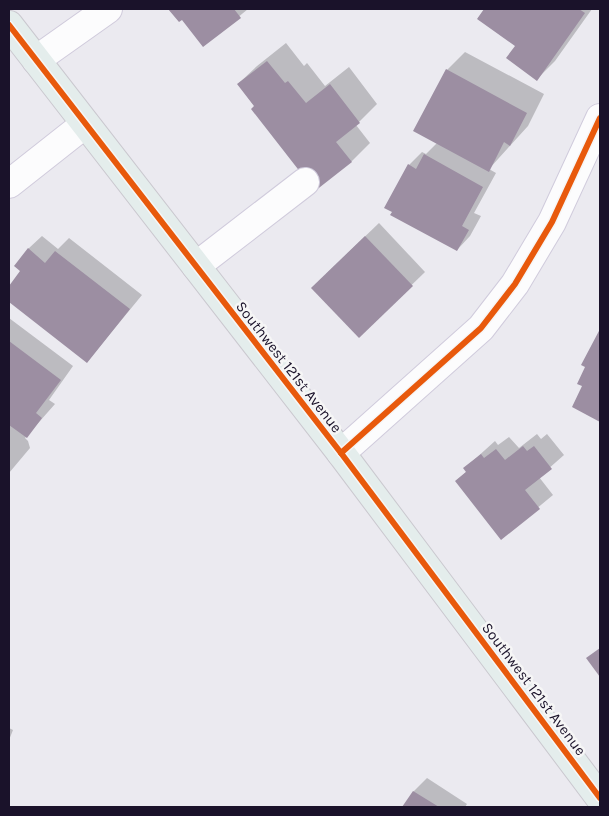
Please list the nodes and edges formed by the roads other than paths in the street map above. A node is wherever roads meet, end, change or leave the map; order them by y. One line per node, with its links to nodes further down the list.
1 (108, 9): 3 (street)
2 (9, 25): 3 (main road, Southwest 121st Avenue)
3 (36, 60): 5 (main road, Southwest 121st Avenue)
4 (600, 118): 9 (street)
5 (85, 124): 7 (street); 8 (main road, Southwest 121st Avenue)
6 (305, 182): 8 (street)
7 (9, 184)
8 (196, 266): 9 (main road, Southwest 121st Avenue)
9 (340, 453): 10 (main road, Southwest 121st Avenue)
10 (600, 798)

